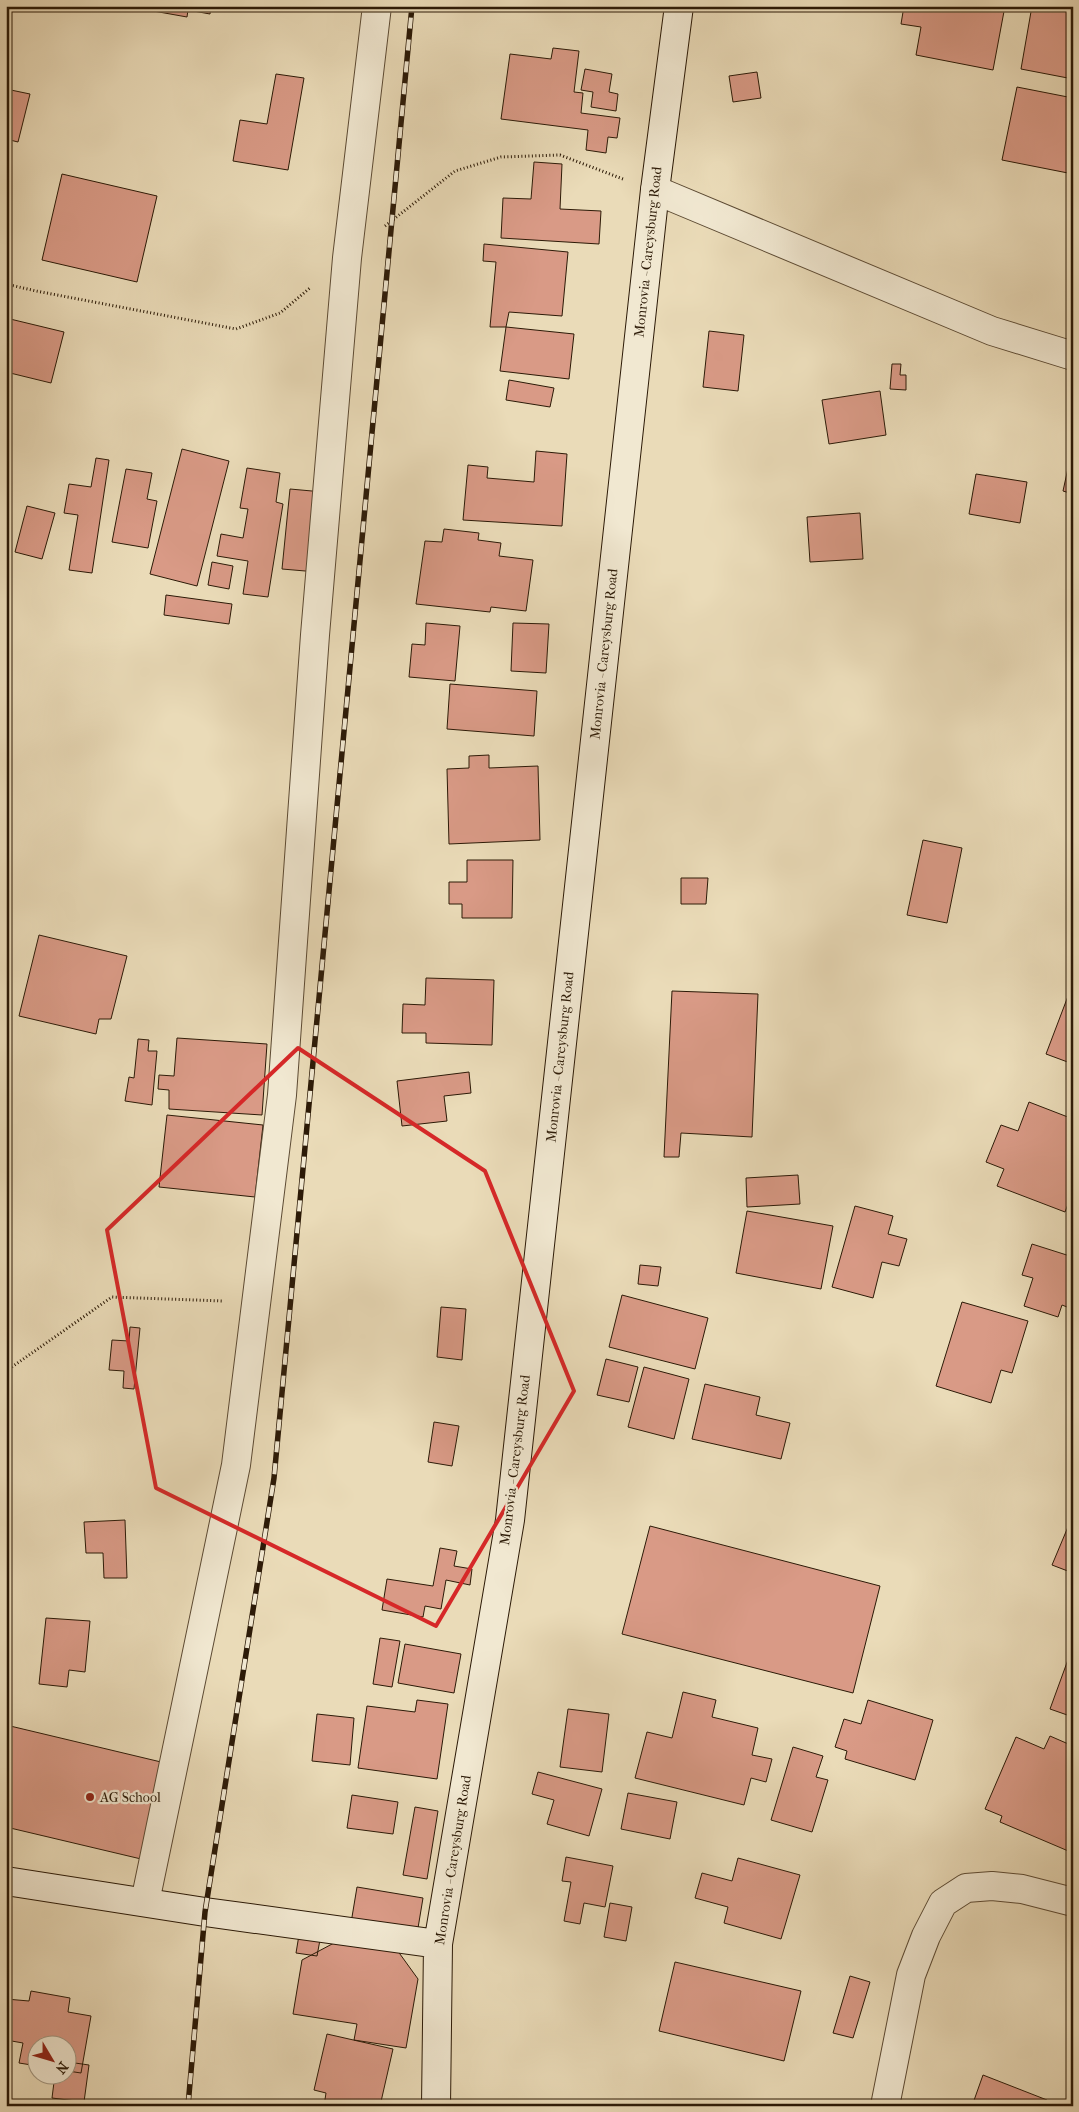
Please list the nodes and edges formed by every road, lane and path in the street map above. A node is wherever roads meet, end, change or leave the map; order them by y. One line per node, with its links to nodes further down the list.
1 (378, 6): 5 (street)
2 (679, 6): 3 (street, Monrovia - Careysburg Road)
3 (654, 190): 4 (street); 10 (street, Monrovia - Careysburg Road)
4 (1073, 356)
5 (256, 1303): 6 (path); 8 (street)
6 (6, 1371)
7 (6, 1880): 8 (street)
8 (145, 1902): 10 (street)
9 (1073, 1902): 12 (street)
10 (438, 1944): 11 (street, Monrovia - Careysburg Road)
11 (436, 2106)
12 (885, 2106)

